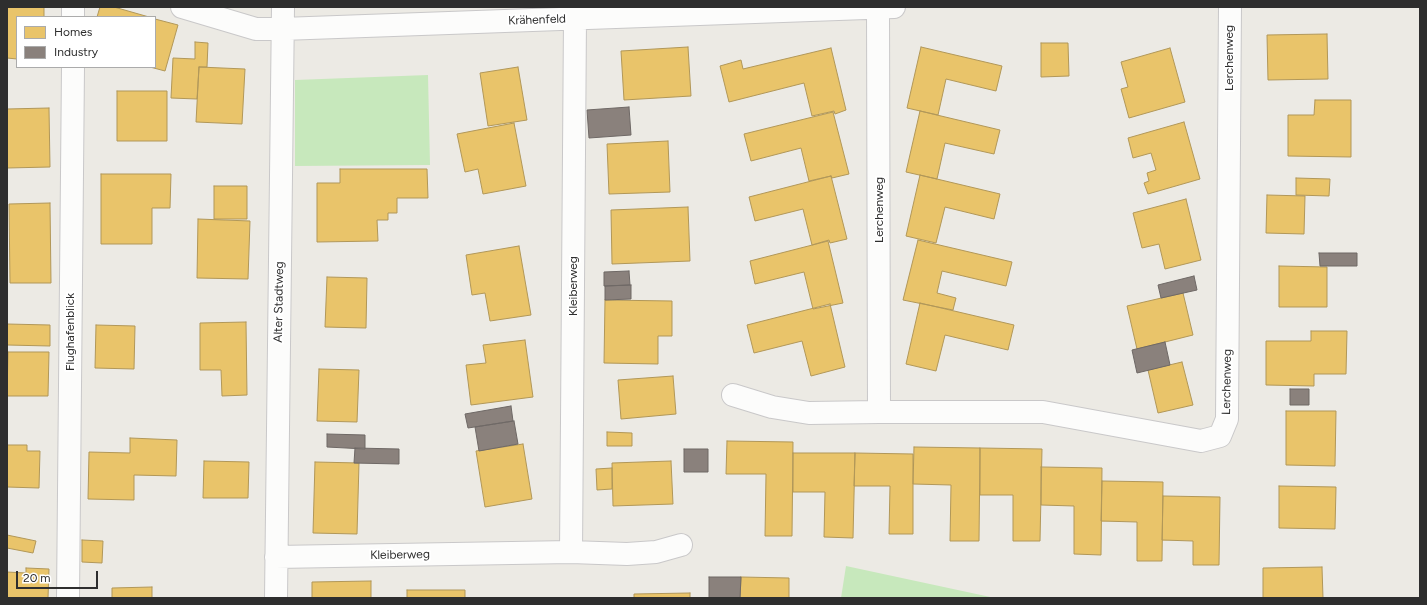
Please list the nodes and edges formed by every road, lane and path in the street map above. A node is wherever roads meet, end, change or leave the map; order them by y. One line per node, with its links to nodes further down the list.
1 (182, 7): 8 (street, Krähenfeld)
2 (283, 7): 8 (street, Alter Stadtweg)
3 (862, 7): 4 (street, Krähenfeld); 7 (street, Krähenfeld)
4 (878, 7): 5 (street, Krähenfeld); 11 (street, Lerchenweg)
5 (894, 7)
6 (1230, 7): 11 (street, Lerchenweg)
7 (575, 19): 8 (street, Krähenfeld); 13 (street, Kleiberweg)
8 (282, 29): 14 (street, Alter Stadtweg)
9 (72, 68): 15 (street, Flughafenblick)
10 (733, 395): 11 (street, Lerchenweg)
11 (879, 412)
12 (681, 545): 13 (street, Kleiberweg)
13 (572, 552): 14 (street, Kleiberweg)
14 (276, 557): 16 (street, Alter Stadtweg)
15 (68, 598)
16 (276, 598)

